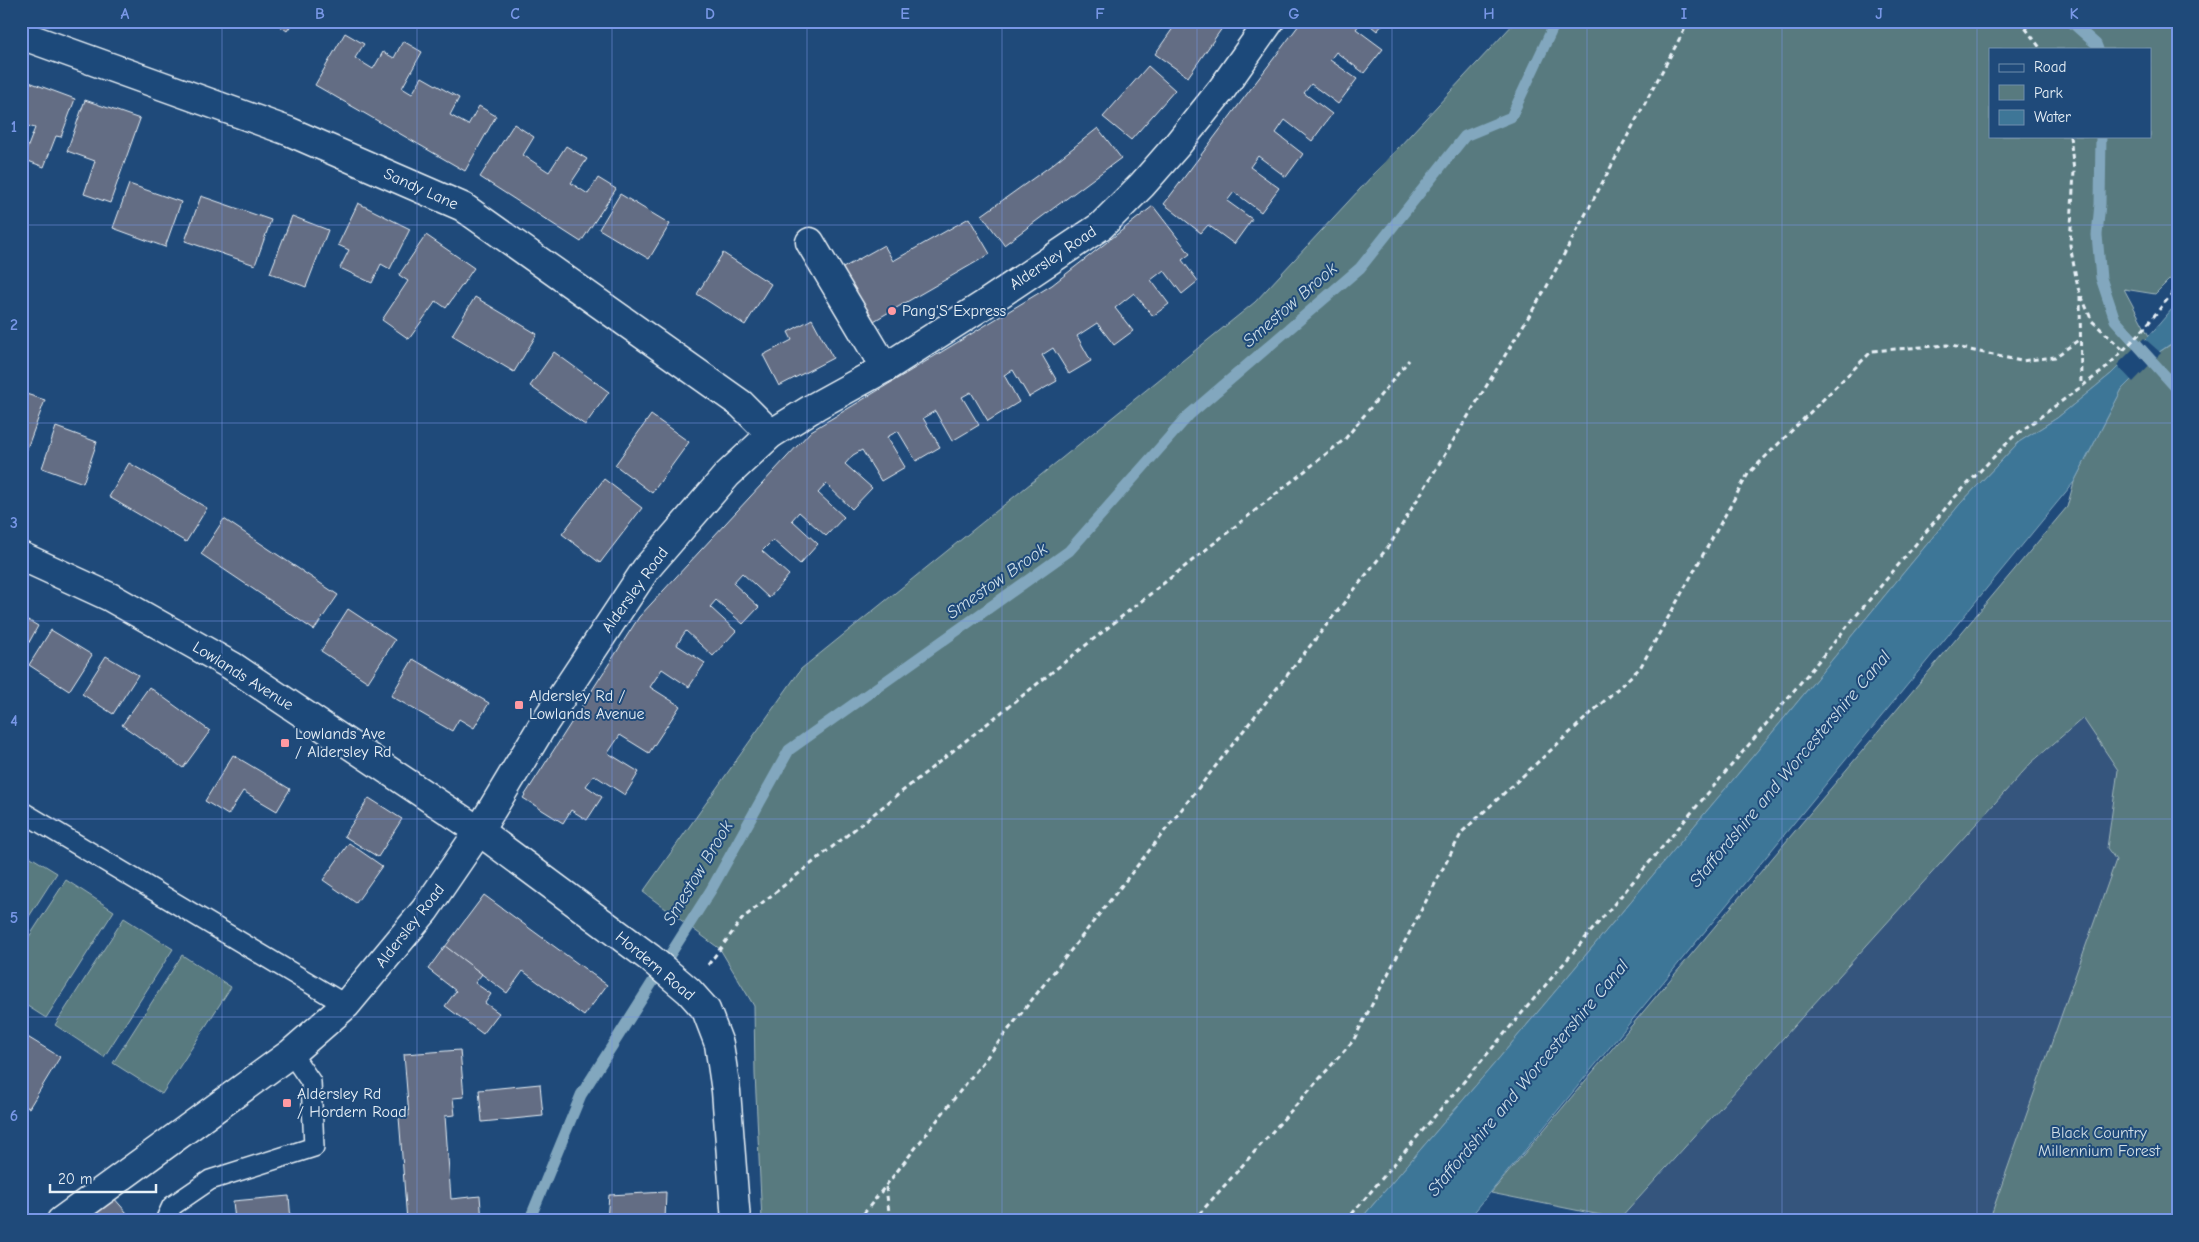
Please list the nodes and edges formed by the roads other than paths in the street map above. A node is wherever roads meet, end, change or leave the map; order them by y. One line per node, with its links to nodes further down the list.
1 (1270, 21): 4 (street, Aldersley Road)
2 (21, 35): 5 (street, Sandy Lane)
3 (810, 242): 4 (street)
4 (885, 368): 5 (street, Aldersley Road)
5 (771, 434): 8 (street, Aldersley Road)
6 (21, 556): 8 (street, Lowlands Avenue)
7 (21, 811): 9 (lane)
8 (479, 831): 9 (street, Aldersley Road); 13 (street, Hordern Road)
9 (346, 1005): 10 (street, Aldersley Road)
10 (291, 1053): 11 (street, Aldersley Road); 12 (lane)
11 (61, 1221)
12 (164, 1221)
13 (736, 1221)

